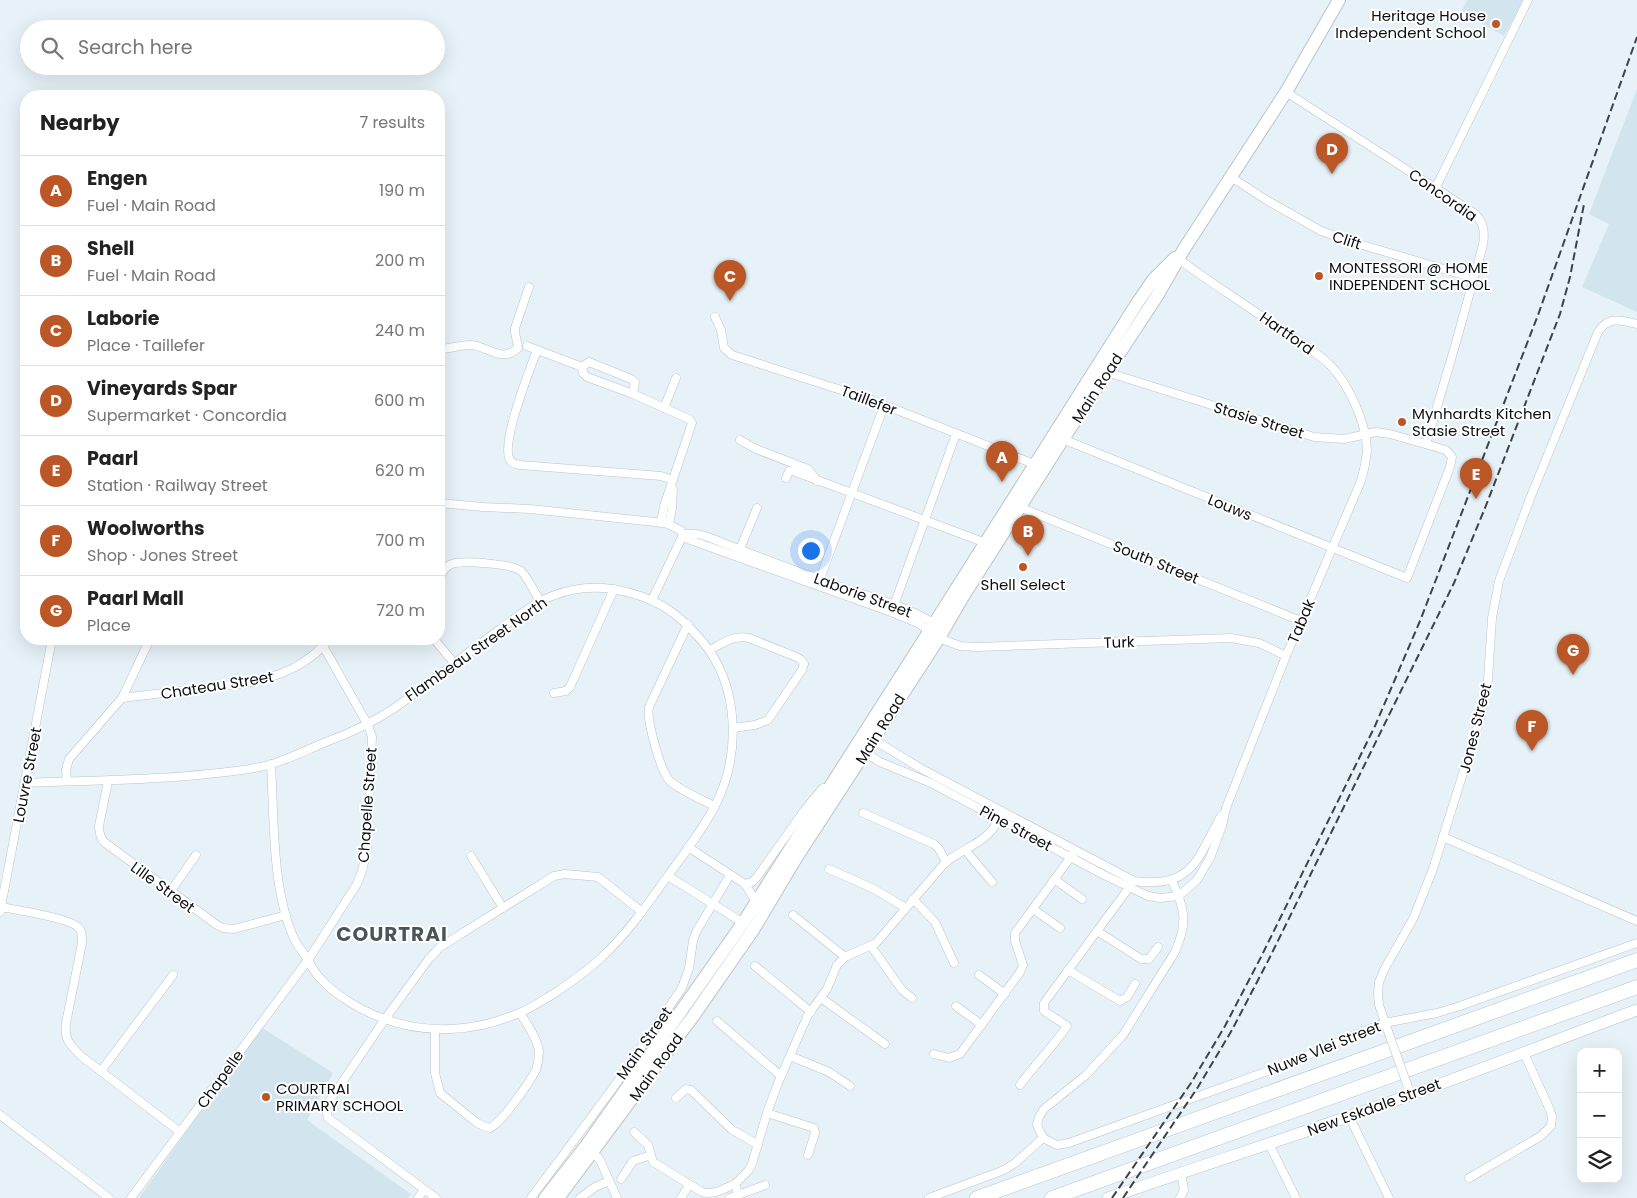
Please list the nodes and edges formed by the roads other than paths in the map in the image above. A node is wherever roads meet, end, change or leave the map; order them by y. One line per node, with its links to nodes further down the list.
1 (1339, 0): 3 (main road, Main Road)
2 (1528, 0): 5 (street)
3 (1286, 92): 4 (main road, Main Road); 5 (street, Concordia)
4 (1232, 177): 6 (main road, Main Road); 7 (street, Clift)
5 (1436, 187): 7 (street, Concordia)
6 (1179, 255): 15 (main road, Main Road); 20 (street, Hartford)
7 (1474, 278): 24 (street, Concordia)
8 (529, 287): 12 (street)
9 (715, 316): 18 (street, Taillefer)
10 (1637, 324): 72 (street, Jones Street)
11 (527, 346): 13 (street)
12 (445, 348)
13 (537, 350): 14 (street); 27 (street)
14 (582, 367): 17 (street); 17 (street)
15 (1101, 370): 20 (street, Stasie Street); 22 (main road, Main Road)
16 (676, 378): 19 (street)
17 (633, 394): 19 (street)
18 (884, 406): 21 (street, Taillefer); 29 (street)
19 (664, 408): 27 (street)
20 (1364, 433): 24 (street, Stasie Street); 37 (street, Tabak)
21 (956, 434): 25 (street, Taillefer); 33 (street)
22 (1058, 437): 25 (main road, Main Road); 37 (street, Louws)
23 (740, 440): 28 (street)
24 (1426, 444): 40 (street, Stasie Street)
25 (1040, 466): 31 (main road, Main Road)
26 (786, 478): 28 (street)
27 (673, 480): 34 (street)
28 (817, 481): 29 (street)
29 (851, 494): 33 (street); 41 (street)
30 (445, 504): 34 (street, Laborie Street)
31 (1015, 505): 36 (main road, Main Road); 46 (street, South Street); 48 (main road, Main Road)
32 (756, 508): 38 (street)
33 (925, 520): 36 (street); 45 (street)
34 (665, 523): 35 (street, Laborie Street)
35 (683, 536): 38 (street, Laborie Street); 43 (street)
36 (986, 543): 48 (main road, Main Road)
37 (1332, 548): 40 (street, Louws); 46 (street, Tabak)
38 (742, 553): 41 (street, Laborie Street)
39 (445, 569): 44 (street)
40 (1407, 578)
41 (818, 582): 45 (street, Laborie Street)
42 (614, 589): 43 (street, Flambeau Street North); 44 (street, Flambeau Street North); 56 (street)
43 (652, 600): 47 (street, Flambeau Street North)
44 (540, 601): 55 (street, Flambeau Street North)
45 (893, 609): 48 (street, Laborie Street)
46 (1301, 621): 54 (street, Tabak)
47 (688, 624): 53 (street, Flambeau Street North); 67 (street)
48 (939, 633): 54 (street, Turk); 60 (main road, Main Road)
49 (51, 645): 66 (street, Louvre Street)
50 (147, 645): 57 (street)
51 (439, 645): 55 (street)
52 (323, 646): 57 (street, Chateau Street); 58 (street)
53 (710, 650): 59 (street, Flambeau Street North); 59 (street)
54 (1286, 656): 68 (street, Tabak)
55 (454, 663): 58 (street, Flambeau Street North)
56 (554, 693)
57 (122, 698): 64 (street)
58 (368, 725): 62 (street, Flambeau Street North); 108 (street, Chapelle Street)
59 (734, 728): 67 (street, Flambeau Street North)
60 (869, 737): 61 (main road, Main Road); 69 (street, Pine Street)
61 (860, 751): 63 (main road, Main Road); 71 (street, Pine Street); 92 (main road, Main Road)
62 (271, 764): 65 (street, Flambeau Street North); 98 (street, Flambeau Street North)
63 (840, 771): 85 (street, Main Road); 92 (main road, Main Road)
64 (67, 781): 65 (street, Flambeau Street North); 66 (street, Flambeau Street North)
65 (108, 781): 87 (street, Lille Street)
66 (25, 782): 96 (street, Louvre Street)
67 (714, 806): 73 (street, Flambeau Street North)
68 (1226, 808): 83 (street, Tabak); 88 (street, Tabak)
69 (1001, 811): 71 (street); 75 (street, Pine Street)
70 (863, 813): 78 (street)
71 (999, 819): 74 (street); 75 (street, Pine Street)
72 (1443, 837): 100 (street); 126 (street, Jones Street)
73 (688, 846): 80 (street); 81 (street, Flambeau Street North)
74 (965, 850): 78 (street); 84 (street)
75 (1073, 854): 82 (street); 86 (street, Pine Street)
76 (196, 855): 87 (street)
77 (471, 856): 93 (street)
78 (946, 862): 90 (street)
79 (829, 869): 94 (street)
80 (730, 875): 85 (street); 91 (street, Main Street)
81 (668, 876): 91 (street); 97 (street, Flambeau Street North)
82 (1054, 879): 89 (street); 95 (street)
83 (1172, 881): 86 (street, Pine Street); 88 (street)
84 (992, 882)
85 (745, 884): 92 (street)
86 (1132, 884): 88 (street, Pine Street); 103 (street)
87 (170, 892): 98 (street, Lille Street)
88 (1179, 896): 144 (street)
89 (1082, 899)
90 (913, 900): 94 (street); 110 (street)
91 (712, 905): 101 (street); 163 (street, Main Street)
92 (761, 906): 101 (main road, Main Road)
93 (502, 908): 97 (street); 124 (street)
94 (906, 908): 105 (street)
95 (1033, 908): 102 (street); 117 (street)
96 (0, 909): 133 (street)
97 (642, 912): 123 (street, Flambeau Street North)
98 (286, 915): 108 (street, Flambeau Street North)
99 (793, 915): 107 (street)
100 (1637, 921)
101 (748, 926): 147 (main road, Main Road)
102 (1060, 928)
103 (1097, 931): 106 (street); 112 (street)
104 (1637, 943): 126 (street, Nuwe Vlei Street)
105 (871, 946): 107 (street); 119 (street)
106 (1158, 947)
107 (845, 957): 118 (street)
108 (308, 960): 124 (street, Flambeau Street North); 142 (street, Chapelle)
109 (1637, 960): 171 (highway)
110 (954, 963)
111 (756, 966): 122 (street)
112 (1068, 970): 115 (street); 135 (street)
113 (173, 975): 133 (street)
114 (978, 975): 117 (street)
115 (1135, 984)
116 (1637, 987): 172 (highway)
117 (1005, 994): 127 (street)
118 (821, 998): 122 (street); 129 (street)
119 (912, 998)
120 (956, 1006): 127 (street)
121 (1637, 1010): 130 (street, New Eskdale Street)
122 (811, 1012): 132 (street)
123 (520, 1013): 128 (street, Flambeau Street North); 128 (street)
124 (385, 1020): 128 (street, Flambeau Street North); 157 (street)
125 (717, 1021): 134 (street)
126 (1384, 1023): 137 (street, Jones Street, bridge); 144 (street, Nuwe Vlei Street)
127 (982, 1025): 131 (street)
128 (434, 1030)
129 (885, 1044)
130 (1524, 1053): 137 (street, New Eskdale Street); 151 (street)
131 (934, 1054)
132 (790, 1056): 134 (street); 136 (street)
133 (101, 1071): 142 (street)
134 (781, 1076): 139 (street)
135 (1020, 1085)
136 (850, 1086)
137 (1409, 1091): 141 (street, New Eskdale Street)
138 (676, 1098): 146 (street)
139 (767, 1113): 146 (street); 149 (street)
140 (0, 1115): 159 (street)
141 (1349, 1116): 145 (street, New Eskdale Street); 176 (street)
142 (180, 1132): 160 (street, Chapelle)
143 (634, 1132): 148 (street)
144 (1043, 1138): 170 (street)
145 (1269, 1144): 150 (street, New Eskdale Street); 175 (street)
146 (758, 1145): 154 (street)
147 (589, 1149): 153 (street); 164 (main road, Main Road); 165 (main road, Main Road)
148 (651, 1155): 152 (street); 156 (street)
149 (808, 1155)
150 (1182, 1172): 173 (street, New Eskdale Street); 174 (street)
151 (1469, 1178)
152 (621, 1179)
153 (609, 1180): 166 (street); 167 (street)
154 (734, 1184): 156 (street); 158 (street)
155 (765, 1185): 158 (street)
156 (689, 1186): 168 (street)
157 (424, 1190): 161 (street); 162 (street)
158 (738, 1194): 169 (street)
159 (109, 1198)
160 (131, 1198)
161 (418, 1198)
162 (436, 1198)
163 (531, 1198)
164 (545, 1198)
165 (558, 1198)
166 (580, 1198)
167 (617, 1198)
168 (681, 1198)
169 (730, 1198)
170 (929, 1198)
171 (977, 1198)
172 (1052, 1198)
173 (1108, 1198)
174 (1180, 1198)
175 (1296, 1198)
176 (1390, 1198)

